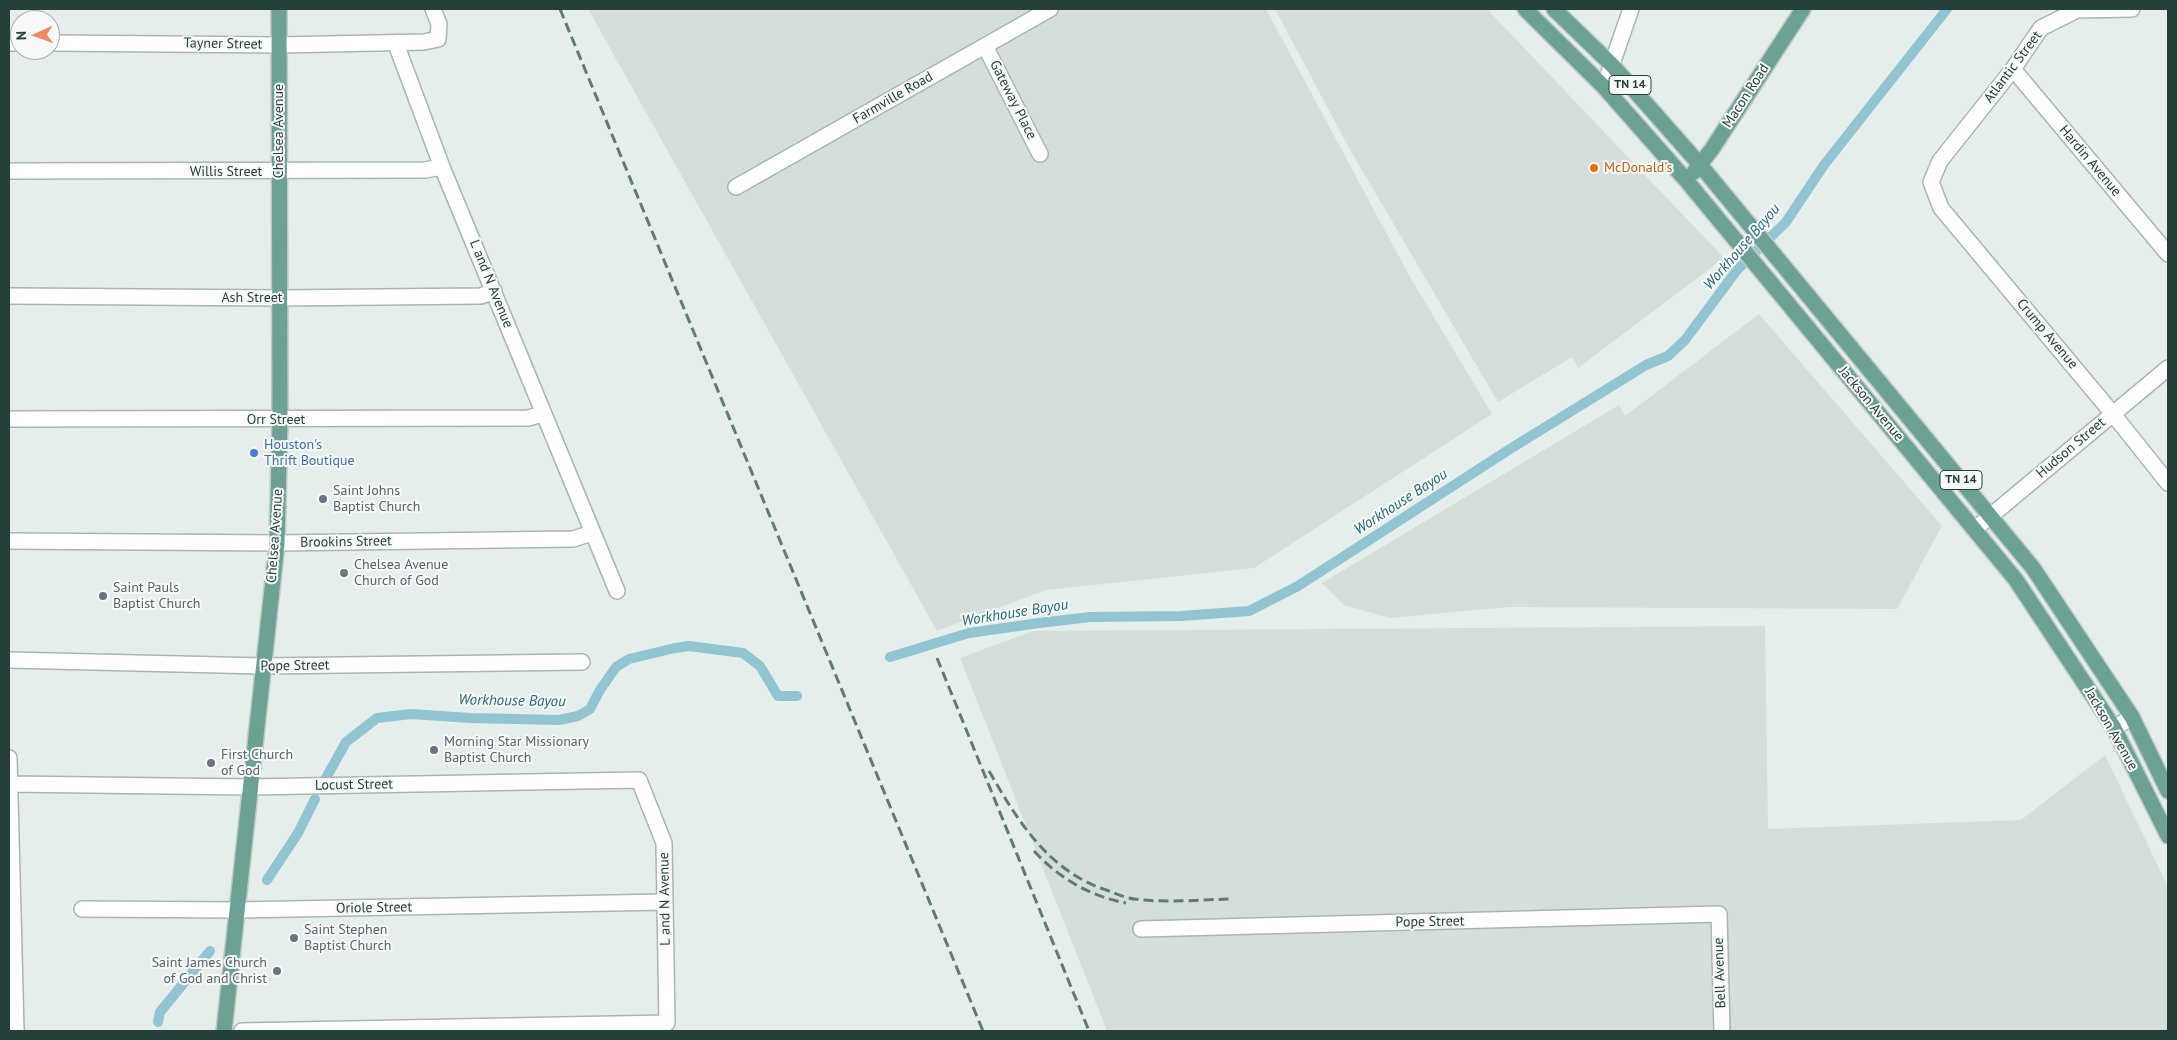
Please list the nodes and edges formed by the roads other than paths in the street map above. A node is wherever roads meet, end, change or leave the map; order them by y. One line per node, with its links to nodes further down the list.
1 (279, 9): 11 (main road, Chelsea Avenue)
2 (433, 9): 10 (street)
3 (1050, 9): 12 (street, Farmville Road)
4 (1525, 9): 15 (main road, Jackson Avenue / TN 14)
5 (1554, 9): 13 (main road, Jackson Avenue / TN 14)
6 (1631, 9): 13 (street)
7 (1803, 9): 17 (main road, Macon Road)
8 (2132, 9): 14 (street, Atlantic Street)
9 (60, 43): 11 (street, Tayner Street)
10 (396, 44): 11 (street, Tayner Street); 18 (street, L and N Avenue)
11 (279, 45): 20 (main road, Chelsea Avenue)
12 (985, 46): 16 (street, Gateway Place); 23 (street, Farmville Road)
13 (1612, 65): 15 (street); 17 (main road, Jackson Avenue / TN 14)
14 (2013, 69): 22 (street, Atlantic Street); 24 (street, Hardin Avenue)
15 (1604, 87): 21 (main road, Jackson Avenue / TN 14)
16 (1040, 154)
17 (1701, 166): 21 (main road, Macon Road); 34 (main road, Jackson Avenue / TN 14)
18 (442, 167): 20 (street, Willis Street); 25 (street, L and N Avenue)
19 (9, 171): 20 (street, Willis Street)
20 (279, 172): 27 (main road, Chelsea Avenue)
21 (1686, 180): 35 (main road, Jackson Avenue / TN 14)
22 (1931, 182): 30 (street, Crump Avenue)
23 (736, 187)
24 (2168, 254)
25 (494, 291): 27 (street, Ash Street); 29 (street, L and N Avenue)
26 (9, 296): 27 (street, Ash Street)
27 (279, 298): 32 (main road, Chelsea Avenue)
28 (2168, 368): 30 (street, Hudson Street)
29 (543, 414): 32 (street, Orr Street); 36 (street, L and N Avenue)
30 (2113, 414): 33 (street, Crump Avenue); 34 (street, Hudson Street)
31 (9, 419): 32 (street, Orr Street)
32 (280, 420): 38 (main road, Chelsea Avenue)
33 (2168, 483)
34 (1991, 516): 35 (street, Hudson Street); 43 (main road, Jackson Avenue / TN 14)
35 (1974, 529): 44 (main road, Jackson Avenue / TN 14)
36 (592, 533): 38 (street, Brookins Street); 39 (street, L and N Avenue)
37 (9, 541): 38 (street, Brookins Street)
38 (277, 543): 42 (main road, Chelsea Avenue)
39 (617, 591)
40 (9, 660): 42 (street, Pope Street)
41 (582, 662): 42 (street, Pope Street)
42 (263, 666): 48 (main road, Chelsea Avenue)
43 (2132, 717): 44 (street); 49 (main road, Jackson Avenue / TN 14)
44 (2114, 728): 50 (main road, Jackson Avenue / TN 14)
45 (9, 758): 47 (street)
46 (639, 780): 48 (street, Locust Street); 51 (street, L and N Avenue)
47 (9, 784): 48 (street, Locust Street); 52 (street)
48 (249, 787): 54 (main road, Chelsea Avenue)
49 (2168, 791)
50 (2168, 836)
51 (665, 902): 54 (street, Oriole Street); 60 (street, L and N Avenue)
52 (11, 903): 58 (street)
53 (82, 909): 54 (street, Oriole Street)
54 (236, 910): 59 (main road, Chelsea Avenue)
55 (1718, 914): 56 (street, Pope Street); 61 (street, Bell Avenue)
56 (1141, 929)
57 (9, 1028): 58 (street)
58 (16, 1031)
59 (224, 1031)
60 (242, 1031)
61 (1722, 1031)

